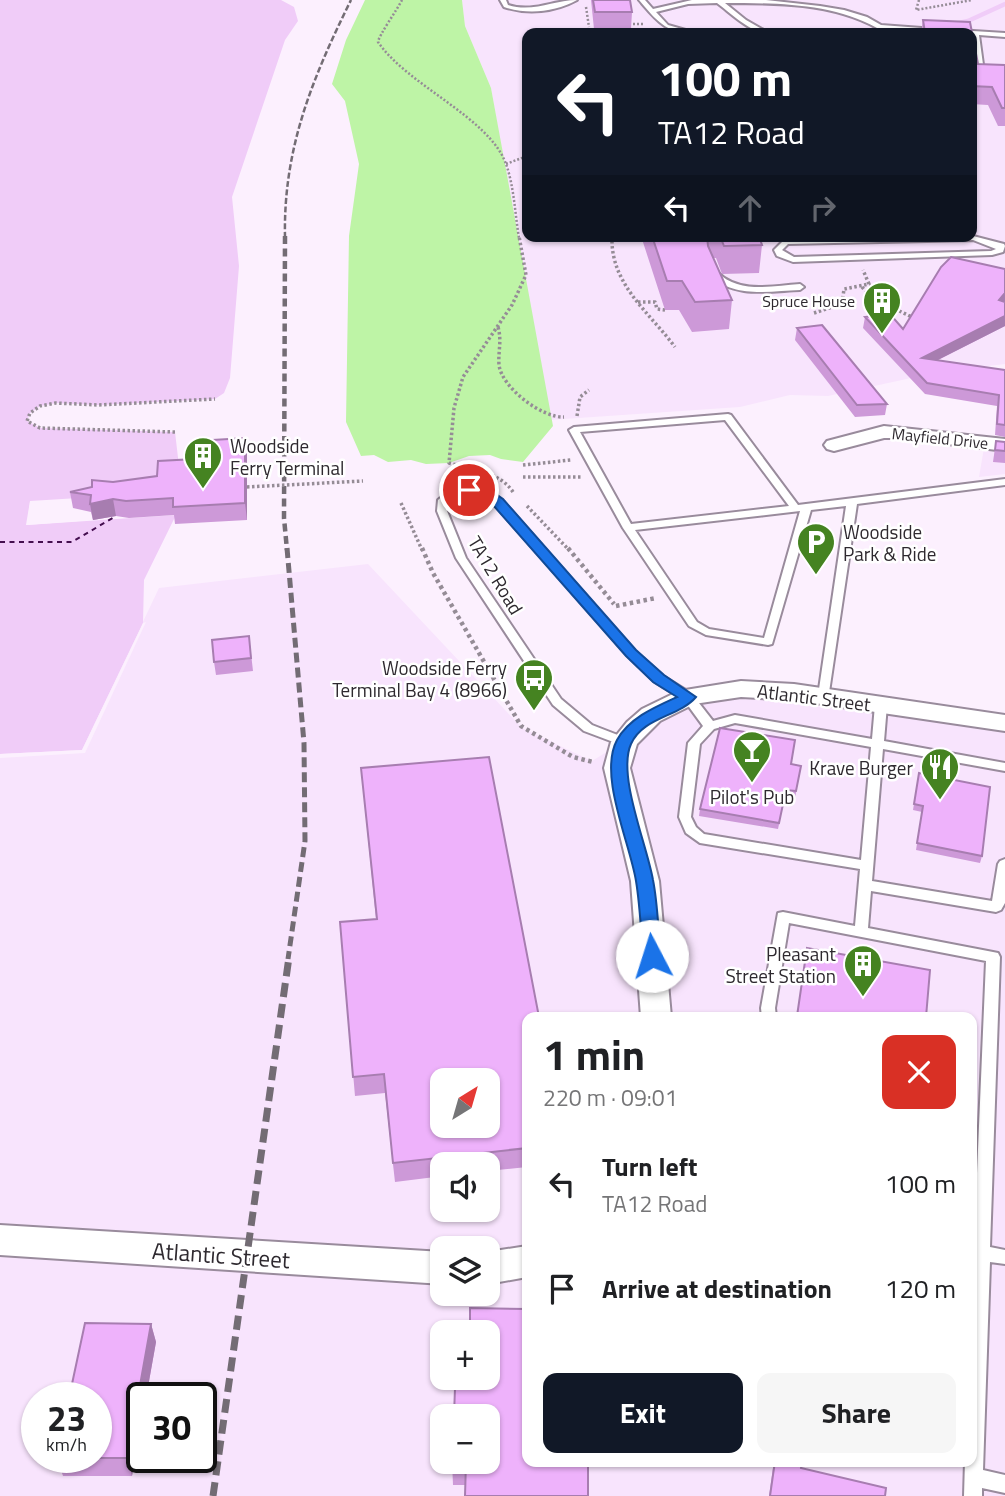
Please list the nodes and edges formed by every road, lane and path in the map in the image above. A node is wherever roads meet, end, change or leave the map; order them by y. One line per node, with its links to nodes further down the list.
1 (402, 0): 22 (path)
2 (503, 0): 3 (lane)
3 (574, 0)
4 (642, 0): 10 (lane)
5 (718, 0): 10 (lane); 15 (lane); 16 (lane)
6 (919, 0): 9 (path)
7 (972, 0): 9 (path)
8 (588, 1): 12 (path)
9 (964, 1)
10 (652, 12): 11 (lane)
11 (666, 26): 13 (lane); 14 (lane)
12 (589, 27)
13 (664, 28)
14 (674, 28)
15 (756, 28)
16 (877, 28)
17 (977, 33): 18 (lane)
18 (1005, 35)
19 (977, 44): 20 (lane)
20 (982, 71)
21 (522, 158): 22 (path)
22 (506, 164): 35 (path)
23 (977, 237): 26 (lane)
24 (610, 242): 31 (path)
25 (782, 242): 26 (lane)
26 (1003, 246)
27 (711, 262): 30 (lane)
28 (861, 267): 29 (path)
29 (861, 286): 33 (path); 34 (path)
30 (800, 287)
31 (638, 302): 32 (path); 36 (path)
32 (665, 310)
33 (814, 313)
34 (918, 319)
35 (498, 326): 42 (path); 47 (path)
36 (675, 347)
37 (589, 390): 41 (path)
38 (129, 397): 40 (path)
39 (215, 399): 40 (path)
40 (127, 404): 43 (path)
41 (577, 416)
42 (564, 417)
43 (175, 432)
44 (834, 445): 45 (street, Mayfield Drive)
45 (1005, 445)
46 (590, 459): 48 (path); 50 (lane); 57 (lane)
47 (449, 463)
48 (523, 465)
49 (523, 477): 50 (path)
50 (600, 478): 58 (lane)
51 (363, 481): 53 (path, bridge)
52 (1005, 482): 55 (lane)
53 (234, 488)
54 (523, 502): 60 (path)
55 (852, 502): 57 (lane); 62 (lane)
56 (401, 503): 68 (path)
57 (801, 508): 58 (lane); 59 (lane)
58 (628, 528): 59 (lane)
59 (673, 595): 60 (path)
60 (616, 606): 61 (path)
61 (623, 615)
62 (824, 696): 63 (street, Atlantic Street); 64 (street, Atlantic Street)
63 (688, 697): 66 (lane); 68 (street, Atlantic Street); 68 (lane, TA12 Road)
64 (881, 705): 65 (street, Atlantic Street); 67 (lane)
65 (1005, 723)
66 (710, 726): 67 (lane); 71 (lane)
67 (878, 743): 69 (lane); 71 (lane)
68 (620, 755): 74 (street)
69 (1005, 767)
70 (1005, 864): 72 (lane)
71 (867, 866): 72 (lane)
72 (865, 885): 73 (lane)
73 (861, 931): 75 (lane); 77 (lane)
74 (656, 1012)
75 (768, 1012)
76 (0, 1240): 81 (street, Atlantic Street)
77 (977, 1252): 78 (lane)
78 (1005, 1257)
79 (522, 1262): 80 (street)
80 (500, 1266)
81 (430, 1267)
82 (974, 1467): 83 (lane)
83 (974, 1477): 84 (lane); 85 (lane)
84 (1005, 1484)
85 (973, 1496)

